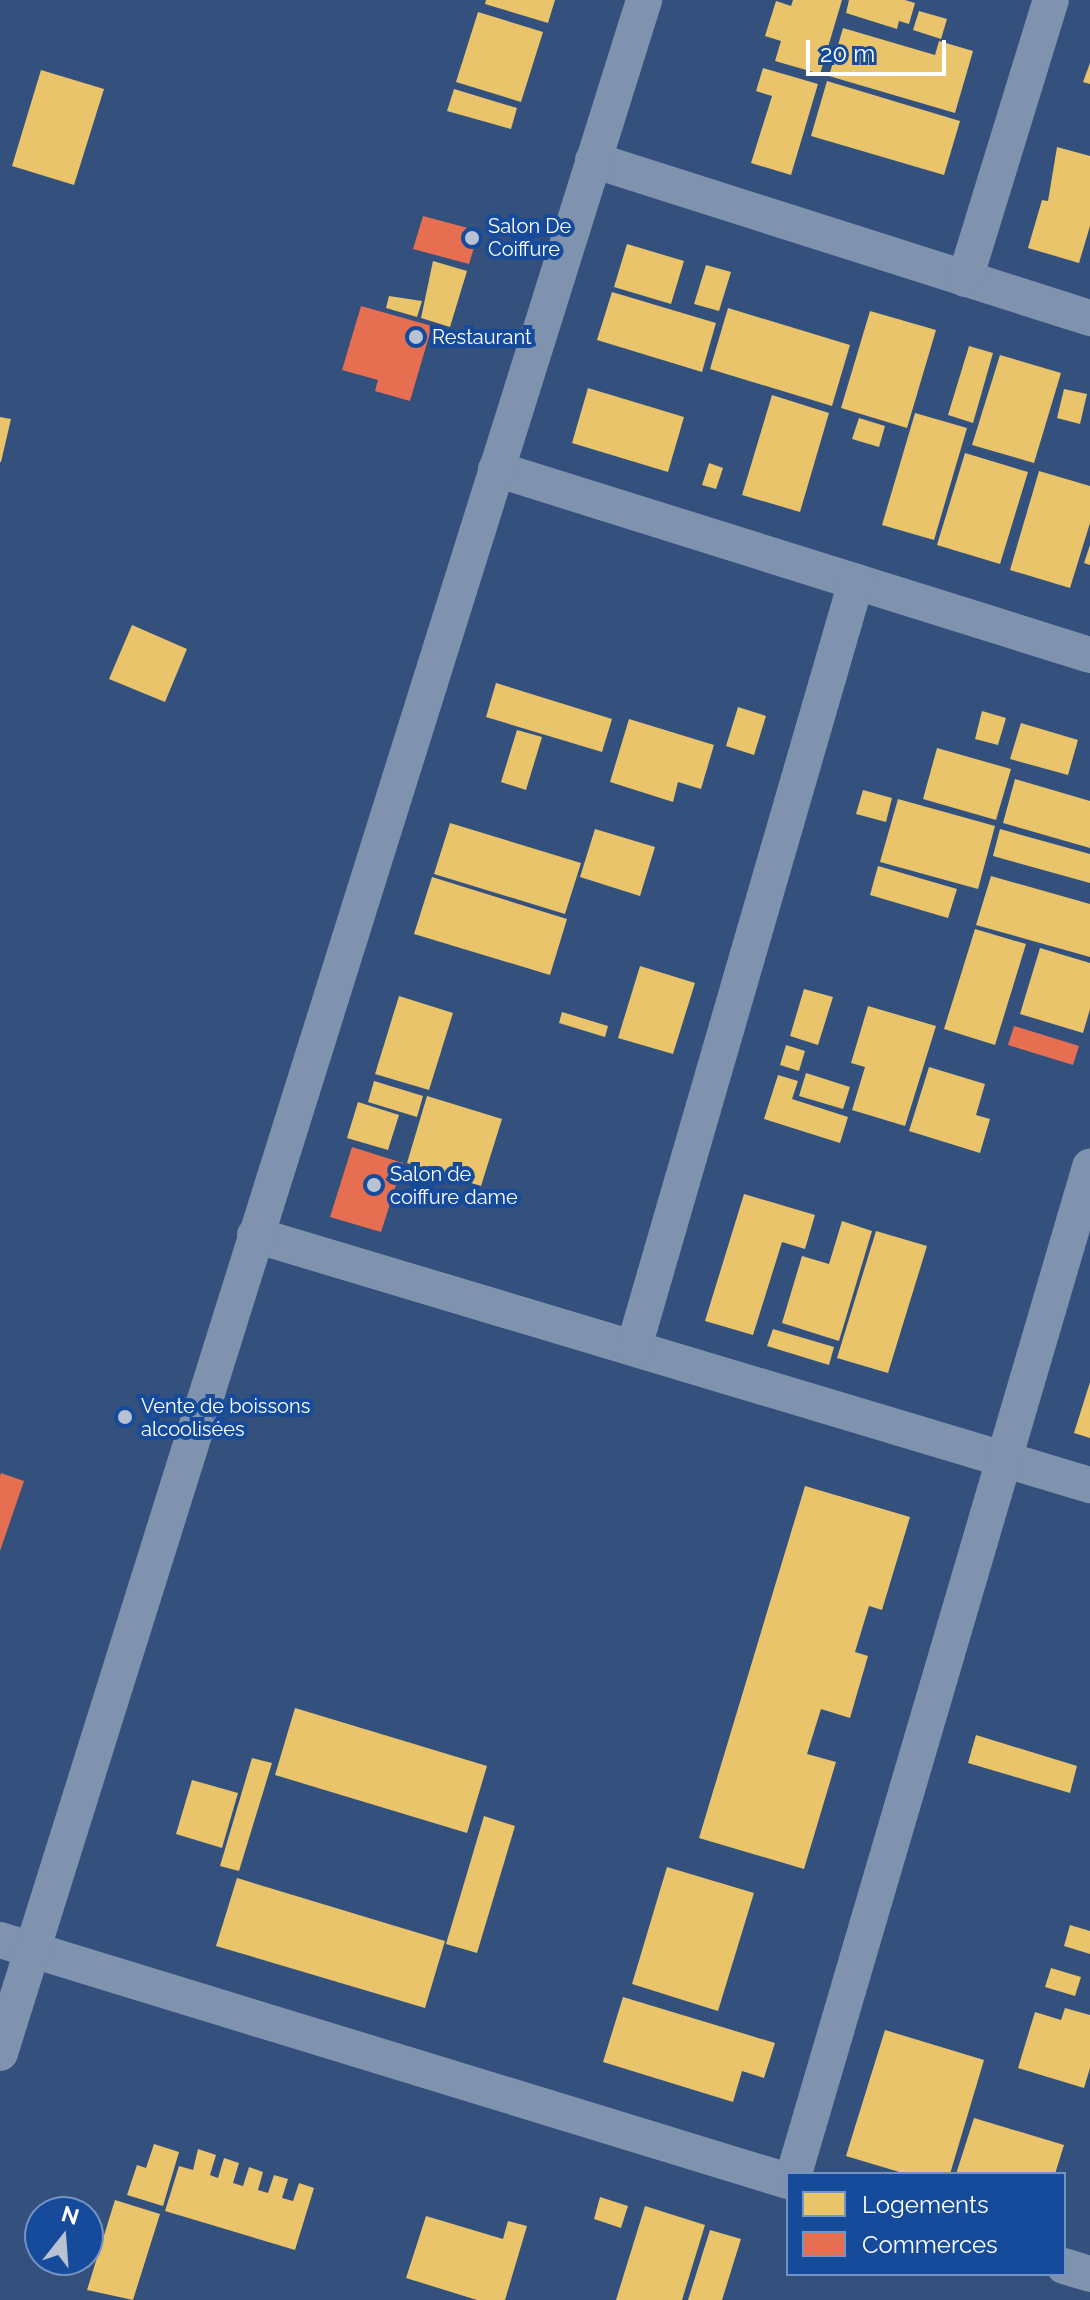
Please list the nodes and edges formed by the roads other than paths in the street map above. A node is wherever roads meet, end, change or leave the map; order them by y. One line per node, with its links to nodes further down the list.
1 (644, 0): 3 (street)
2 (1051, 0): 4 (street)
3 (593, 160): 4 (street); 6 (street)
4 (965, 279): 5 (street)
5 (1090, 318)
6 (496, 469): 7 (street); 10 (street)
7 (856, 582): 8 (street); 11 (street)
8 (1090, 655)
9 (1090, 1167): 12 (street)
10 (255, 1235): 11 (street); 14 (street)
11 (634, 1347): 12 (street)
12 (1001, 1457): 13 (street); 16 (street)
13 (1090, 1485)
14 (15, 1945): 15 (street); 17 (street)
15 (0, 2053)
16 (795, 2172)
17 (786, 2180)
18 (1066, 2267): 19 (street)
19 (1090, 2274)

